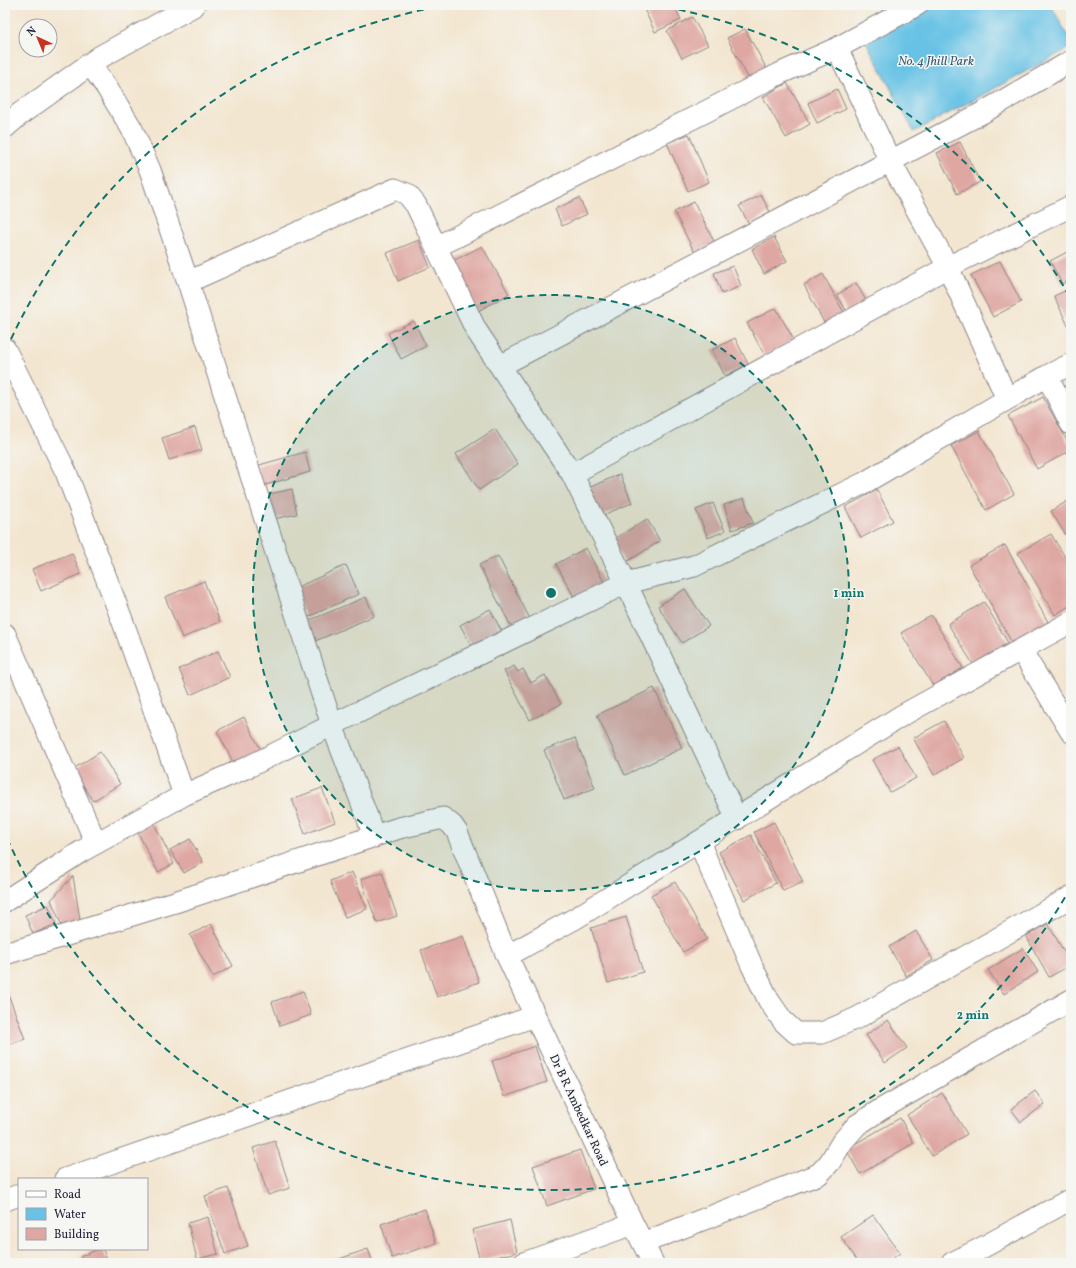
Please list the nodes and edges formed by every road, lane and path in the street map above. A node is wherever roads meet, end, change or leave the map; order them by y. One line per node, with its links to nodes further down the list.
1 (194, 5): 5 (street)
2 (917, 5): 3 (street)
3 (837, 48): 7 (street); 9 (street)
4 (1071, 61): 7 (street)
5 (90, 64): 6 (street); 11 (street)
6 (7, 119)
7 (890, 161): 10 (street); 14 (street)
8 (1071, 206): 10 (street)
9 (436, 247): 11 (street); 14 (street)
10 (948, 267): 16 (street); 18 (street)
11 (188, 282): 23 (street)
12 (5, 349): 25 (street)
13 (1071, 364): 15 (street)
14 (500, 366): 18 (street)
15 (1047, 376): 16 (street); 17 (street)
16 (1007, 399): 19 (street)
17 (1071, 424)
18 (572, 474): 19 (street)
19 (626, 583): 23 (street); 26 (street)
20 (1071, 622): 22 (street)
21 (5, 634): 29 (street)
22 (1021, 650): 24 (street); 26 (street)
23 (332, 725): 25 (street); 27 (street)
24 (1071, 732)
25 (184, 795): 29 (street)
26 (736, 818): 28 (street)
27 (374, 837): 32 (street); 33 (street, Dr B R Ambedkar Road)
28 (699, 842): 30 (street); 33 (street)
29 (96, 843): 31 (street)
30 (1071, 896)
31 (5, 901)
32 (5, 954)
33 (507, 956): 35 (street, Dr B R Ambedkar Road)
34 (1071, 1000): 41 (street)
35 (535, 1016): 36 (street); 40 (street, Dr B R Ambedkar Road)
36 (68, 1178)
37 (18, 1195): 39 (street)
38 (1071, 1199): 44 (street)
39 (5, 1200)
40 (633, 1224): 41 (street, Dr B R Ambedkar Road); 42 (street)
41 (643, 1243): 43 (street, Dr B R Ambedkar Road)
42 (524, 1263)
43 (653, 1263)
44 (952, 1263)

